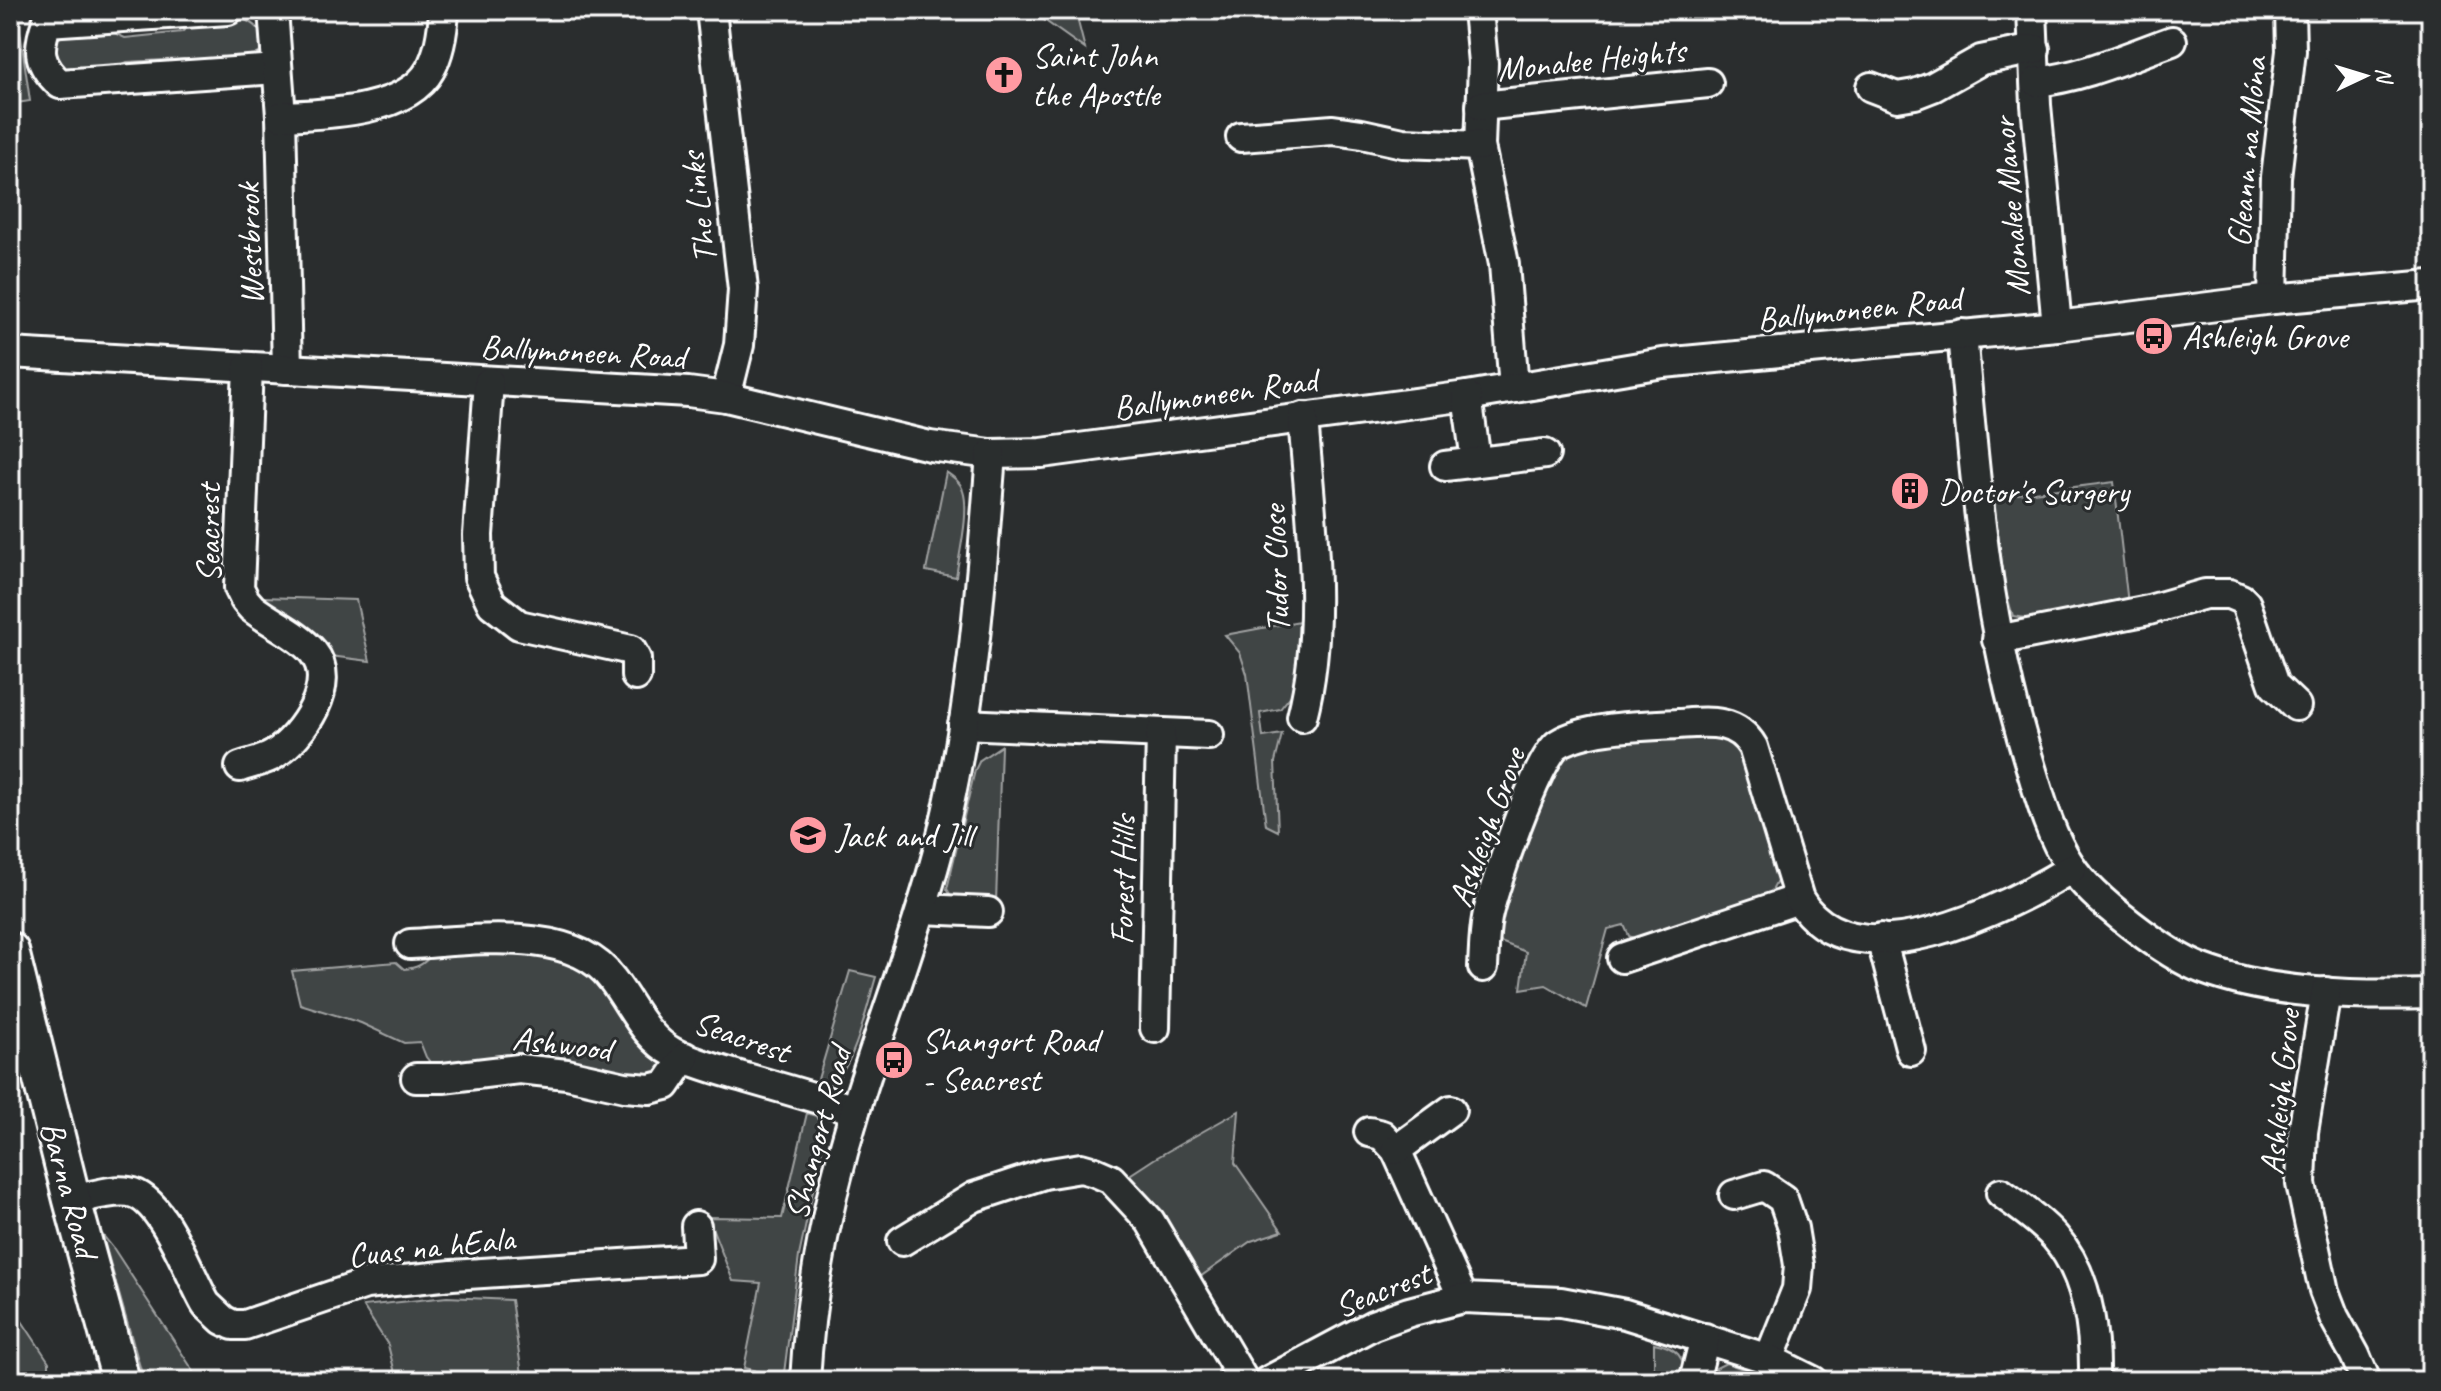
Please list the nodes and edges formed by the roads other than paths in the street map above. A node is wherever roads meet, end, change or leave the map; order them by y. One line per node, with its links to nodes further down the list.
1 (228, 10): 10 (street)
2 (273, 10): 10 (street, Westbrook)
3 (444, 10): 15 (street)
4 (711, 10): 28 (street, The Links)
5 (1478, 10): 14 (street, Monalee Heights)
6 (2032, 10): 9 (street, Monalee Manor)
7 (2290, 10): 19 (street, Gleann na Móna)
8 (2172, 41): 11 (street, Monalee Manor)
9 (2035, 49): 11 (street, Monalee Manor); 13 (street)
10 (277, 69): 15 (street, Westbrook)
11 (2036, 82): 20 (street, Monalee Manor)
12 (1708, 83): 14 (street, Monalee Heights)
13 (1871, 87)
14 (1481, 106): 17 (street, Monalee Heights)
15 (281, 116): 24 (street, Westbrook)
16 (1241, 137): 17 (street)
17 (1480, 146): 26 (street, Monalee Heights)
18 (2431, 285): 19 (street, Ballymoneen Road)
19 (2273, 299): 20 (street, Ballymoneen Road)
20 (2057, 326): 21 (street, Ballymoneen Road)
21 (1962, 334): 26 (street, Ballymoneen Road); 34 (street, Ashleigh Grove)
22 (10, 353): 23 (street, Ballymoneen Road)
23 (248, 367): 24 (street, Ballymoneen Road); 41 (street, Seacrest)
24 (287, 369): 25 (street, Ballymoneen Road)
25 (489, 382): 28 (street, Ballymoneen Road); 35 (street)
26 (1514, 388): 27 (street, Ballymoneen Road)
27 (1467, 396): 29 (street, Ballymoneen Road); 32 (street)
28 (726, 397): 30 (street, Ballymoneen Road)
29 (1303, 417): 30 (street, Ballymoneen Road); 37 (street, Tudor Close)
30 (991, 454): 38 (street, Shangort Road)
31 (1545, 454): 32 (street)
32 (1476, 461): 33 (street)
33 (1445, 466)
34 (1997, 640): 36 (street); 42 (street, Ashleigh Grove)
35 (636, 676)
36 (2296, 706)
37 (1302, 717)
38 (963, 724): 39 (street); 44 (street, Shangort Road)
39 (1161, 733): 40 (street); 53 (street, Forest Hills)
40 (1209, 735)
41 (240, 767)
42 (2072, 868): 46 (street, Ashleigh Grove); 51 (street, Ashleigh Grove)
43 (1799, 899): 46 (street, Ashleigh Grove); 49 (street); 50 (street, Ashleigh Grove)
44 (922, 909): 45 (street); 57 (street, Shangort Road)
45 (988, 912)
46 (1881, 938): 54 (street)
47 (410, 944): 55 (street, Seacrest)
48 (10, 951): 63 (main road, Barna Road)
49 (1622, 958)
50 (1483, 967)
51 (2326, 992): 52 (street, Ashleigh Grove); 76 (street, Ashleigh Grove)
52 (2431, 994)
53 (1155, 1028)
54 (1911, 1051)
55 (685, 1057): 56 (street, Ashwood); 57 (street, Seacrest)
56 (416, 1078)
57 (855, 1110): 70 (street, Shangort Road)
58 (1451, 1110): 60 (street)
59 (1369, 1132): 60 (street)
60 (1396, 1150): 66 (street, Seacrest)
61 (2001, 1193): 75 (street)
62 (1734, 1195): 68 (street)
63 (72, 1200): 64 (street, Cuas na hEala); 69 (main road, Barna Road)
64 (696, 1226)
65 (902, 1241): 71 (street)
66 (1463, 1298): 67 (street); 72 (street, Seacrest)
67 (1705, 1338): 68 (street); 73 (street)
68 (1769, 1359): 74 (street)
69 (121, 1381)
70 (805, 1381)
71 (1244, 1381)
72 (1268, 1381)
73 (1694, 1381)
74 (1813, 1381)
75 (2094, 1381)
76 (2366, 1381)

